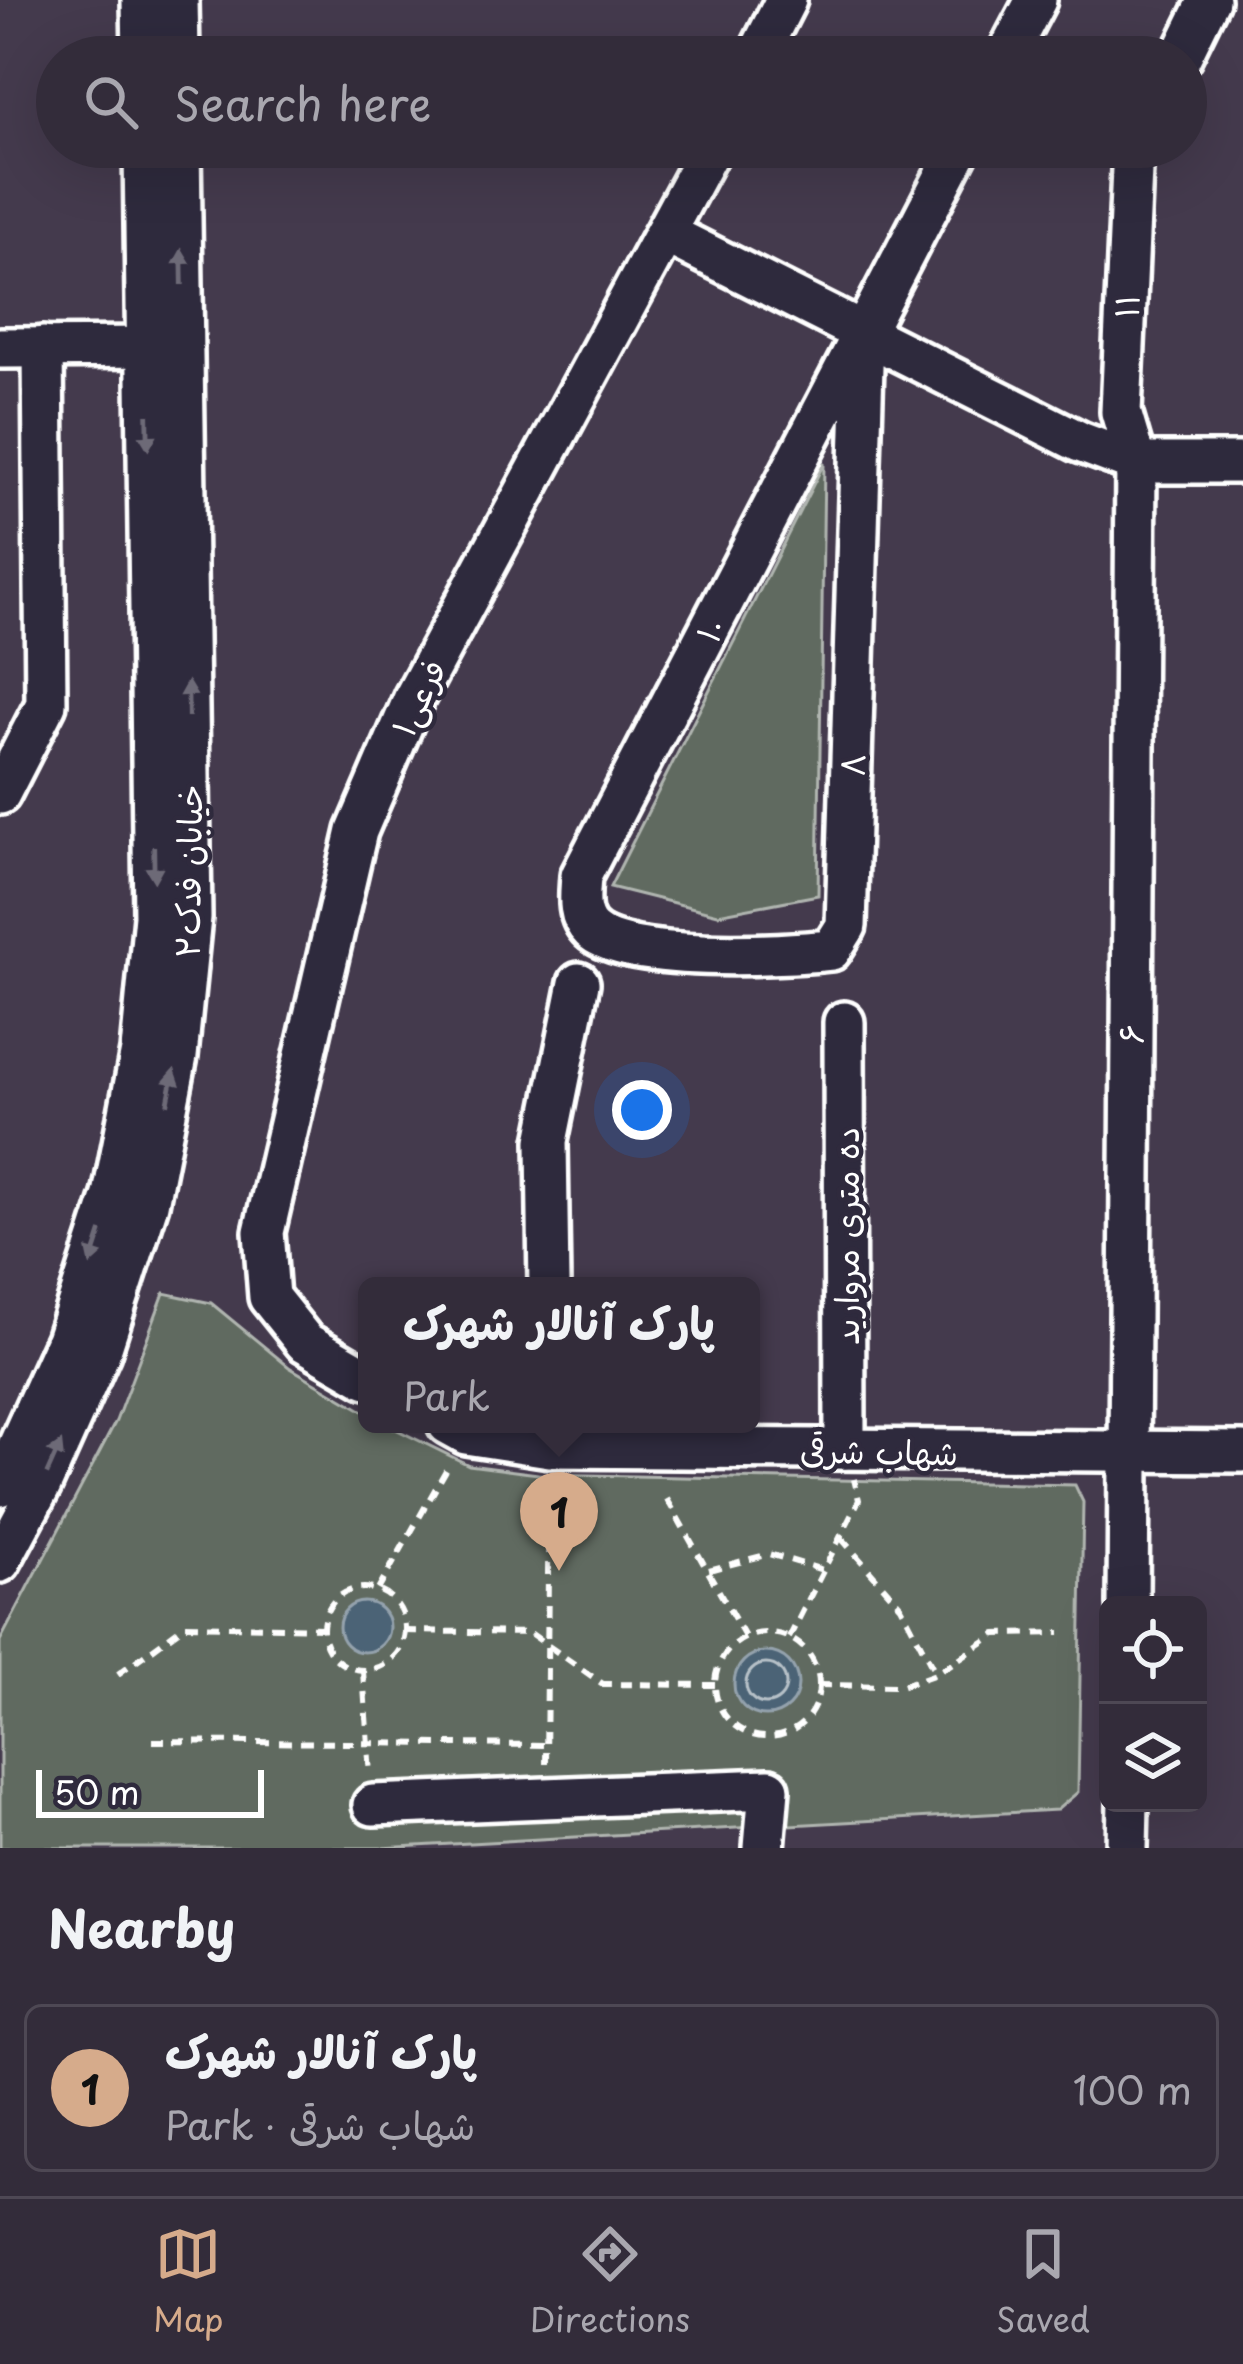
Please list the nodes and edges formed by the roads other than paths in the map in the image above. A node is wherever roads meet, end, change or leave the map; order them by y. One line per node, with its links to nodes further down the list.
1 (142, 0): 6 (street)
2 (178, 0): 7 (street)
3 (786, 0): 8 (street)
4 (1036, 0): 9 (street)
5 (1209, 0): 10 (street)
6 (143, 36)
7 (179, 36)
8 (768, 36)
9 (1017, 36)
10 (1191, 36)
11 (146, 168): 19 (street, خیابان فدک۲)
12 (178, 168): 19 (street, خیابان فدک۲, one-way to 12)
13 (700, 168): 16 (street, فرعی۱)
14 (949, 168): 17 (street)
15 (1132, 168): 21 (street, ۱۱)
16 (667, 234): 17 (street); 28 (street, فرعی۱)
17 (864, 332): 21 (street); 24 (street, ۱۰); 24 (street, ۸)
18 (43, 347): 19 (street); 20 (street); 23 (street)
19 (165, 347): 34 (street, خیابان فدک۲, one-way to 34); 35 (street, خیابان فدک۲, one-way to 19)
20 (0, 348)
21 (1136, 463): 22 (street); 32 (street, ۶)
22 (1243, 463)
23 (0, 794)
24 (590, 930)
25 (579, 983): 27 (street)
26 (844, 1022): 31 (street, ده متری مروارید)
27 (549, 1277)
28 (358, 1373)
29 (519, 1433): 30 (street, شهاب شرقی)
30 (550, 1435): 31 (street, شهاب شرقی)
31 (845, 1449): 32 (street, شهاب شرقی)
32 (1129, 1452): 33 (street, شهاب شرقی); 36 (street, ۶)
33 (1243, 1452)
34 (0, 1486)
35 (0, 1562)
36 (1128, 1596)
37 (373, 1805): 39 (street)
38 (1128, 1812): 40 (street)
39 (764, 1848)
40 (1127, 1848)

